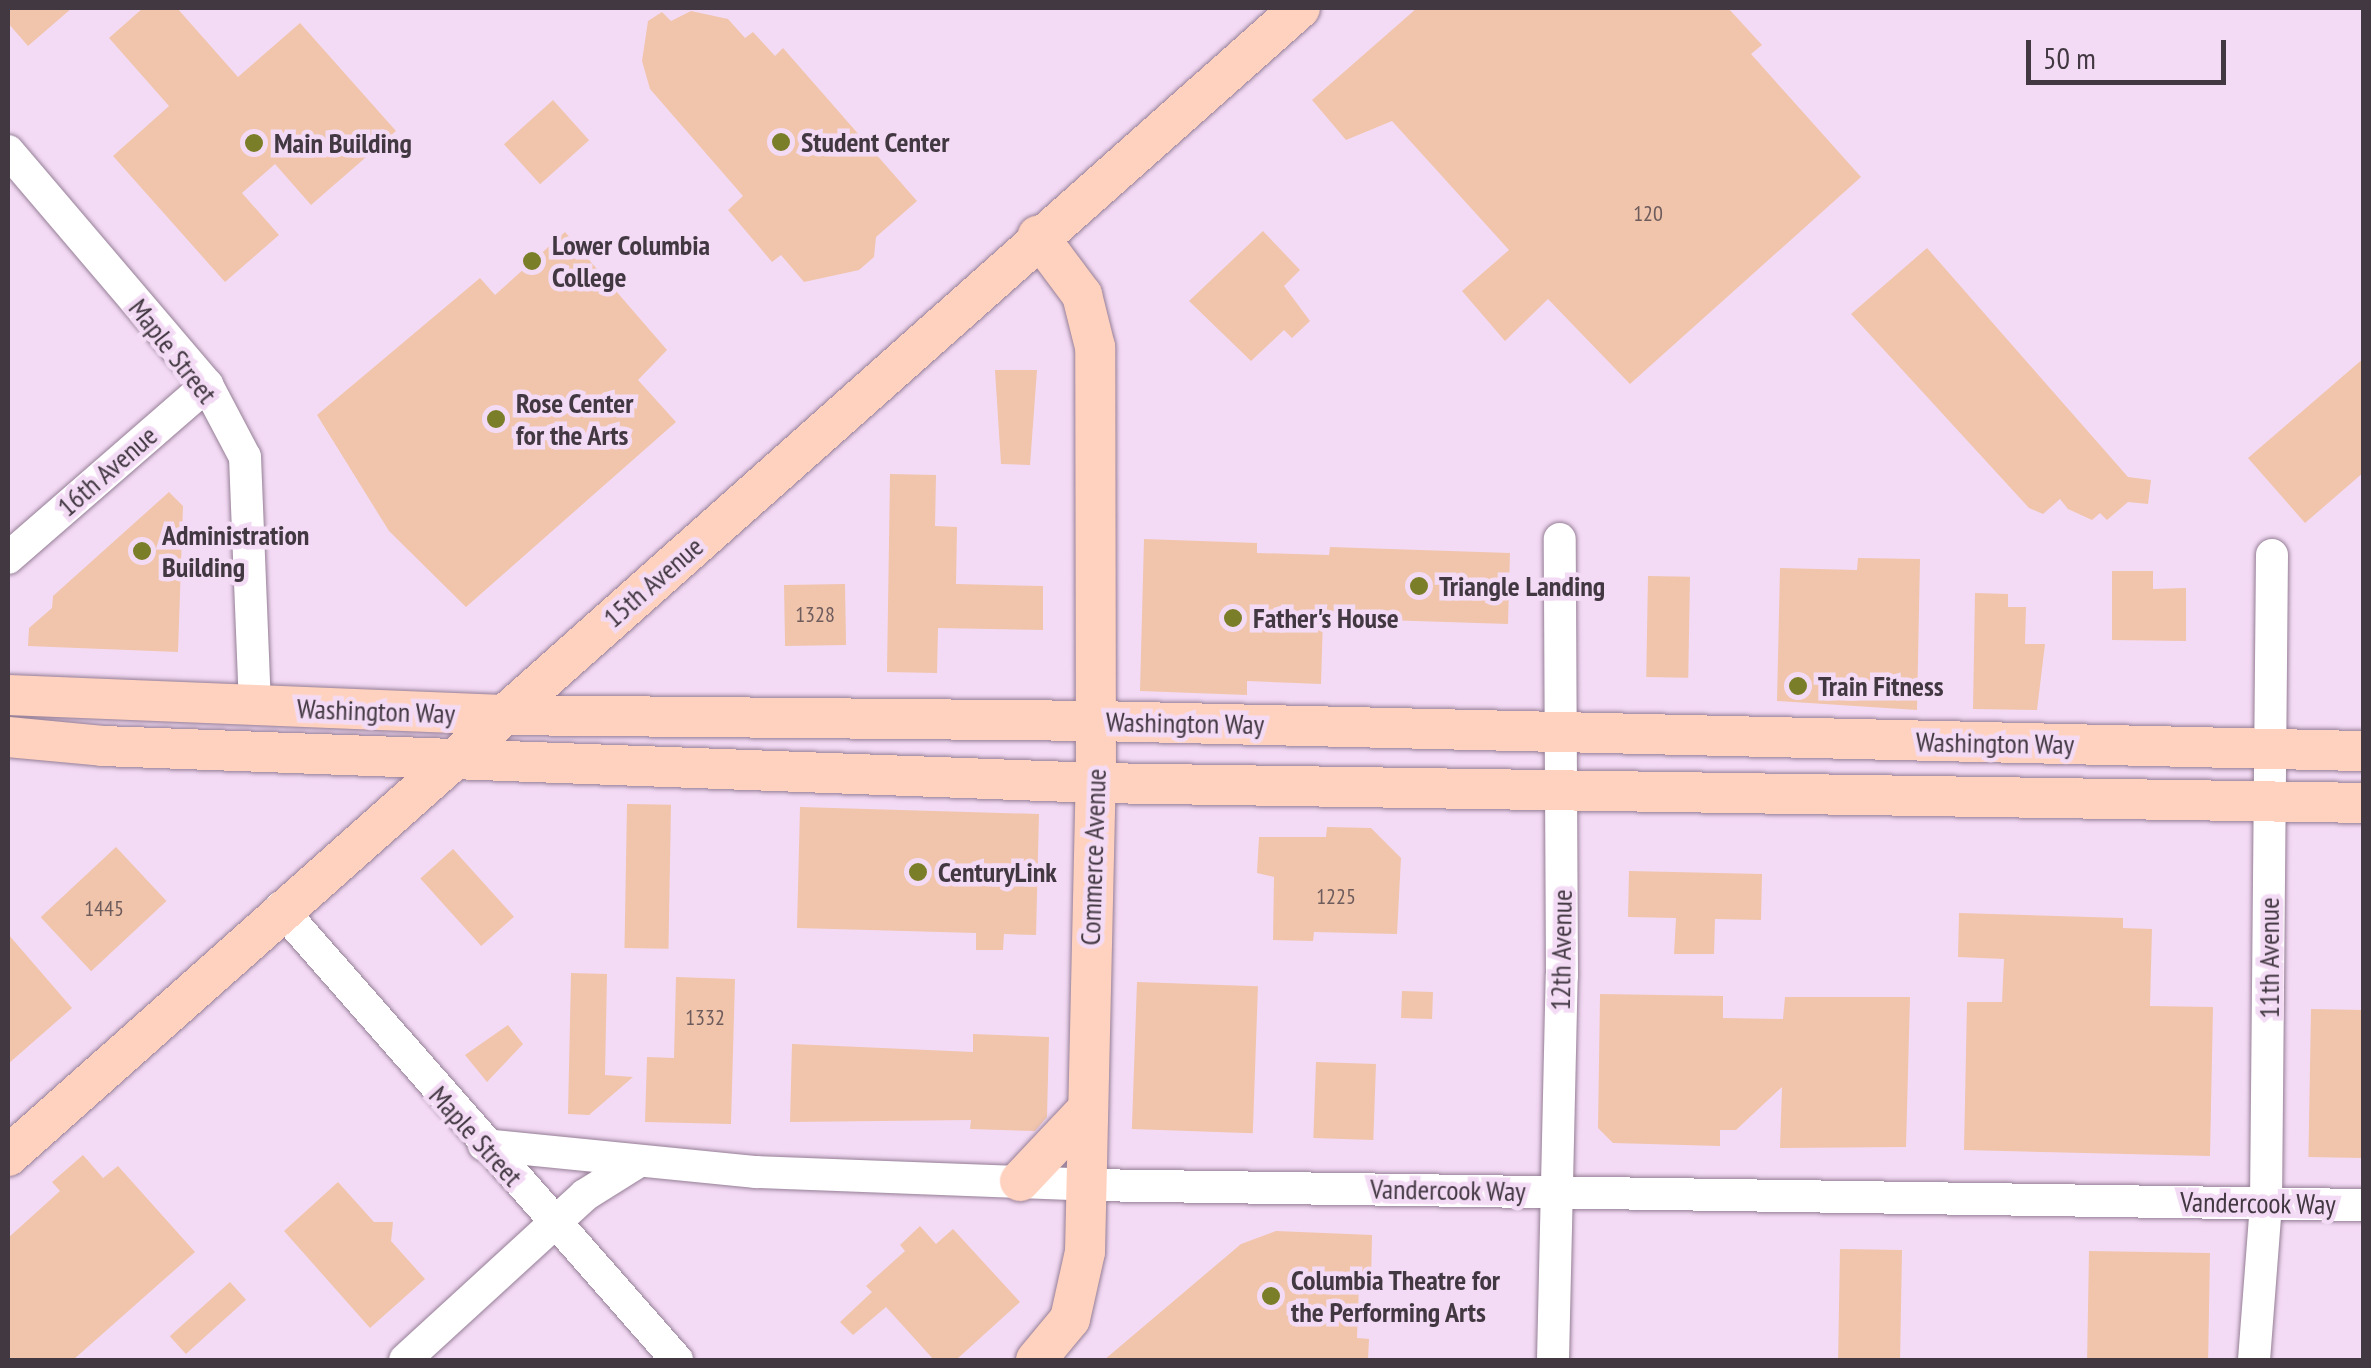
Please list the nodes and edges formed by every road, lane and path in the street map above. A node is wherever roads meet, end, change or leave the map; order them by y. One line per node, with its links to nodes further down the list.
1 (1300, 8): 3 (main road, 15th Avenue)
2 (8, 151): 4 (street, Maple Street)
3 (1038, 236): 10 (main road, 15th Avenue); 11 (main road, Commerce Avenue)
4 (206, 385): 7 (street, 16th Avenue); 9 (street, Maple Street)
5 (1560, 538): 12 (street, 12th Avenue)
6 (2272, 554): 14 (street, 11th Avenue)
7 (8, 558)
8 (8, 695): 9 (main road, Washington Way)
9 (255, 708): 10 (main road, Washington Way)
10 (498, 715): 11 (main road, Washington Way); 16 (main road, 15th Avenue)
11 (1096, 721): 12 (main road, Washington Way); 17 (main road, Commerce Avenue)
12 (1562, 732): 14 (main road, Washington Way); 18 (street, 12th Avenue)
13 (9, 737): 16 (main road, Washington Way)
14 (2266, 749): 15 (main road, Washington Way); 19 (street, 11th Avenue)
15 (2364, 751)
16 (449, 759): 17 (main road, Washington Way); 21 (main road, 15th Avenue)
17 (1096, 783): 18 (main road, Washington Way); 22 (main road, Commerce Avenue)
18 (1563, 790): 19 (main road, Washington Way); 28 (street, 12th Avenue)
19 (2267, 802): 20 (main road, Washington Way); 29 (street, 11th Avenue)
20 (2364, 804)
21 (280, 908): 23 (street, Maple Street); 24 (main road, 15th Avenue)
22 (1084, 1114): 26 (main road); 27 (main road, Commerce Avenue)
23 (484, 1145): 25 (street, Vandercook Way); 31 (street, Maple Street)
24 (8, 1156)
25 (636, 1163): 26 (street, Vandercook Way); 31 (street)
26 (1020, 1181): 27 (street, Vandercook Way)
27 (1088, 1186): 28 (street, Vandercook Way); 34 (main road, Commerce Avenue)
28 (1553, 1191): 29 (street, Vandercook Way); 35 (street, 12th Avenue)
29 (2266, 1203): 30 (street, Vandercook Way); 36 (street, 11th Avenue)
30 (2364, 1206)
31 (554, 1223): 32 (street); 33 (street, Maple Street)
32 (405, 1360)
33 (676, 1360)
34 (1036, 1360)
35 (1554, 1360)
36 (2254, 1360)

